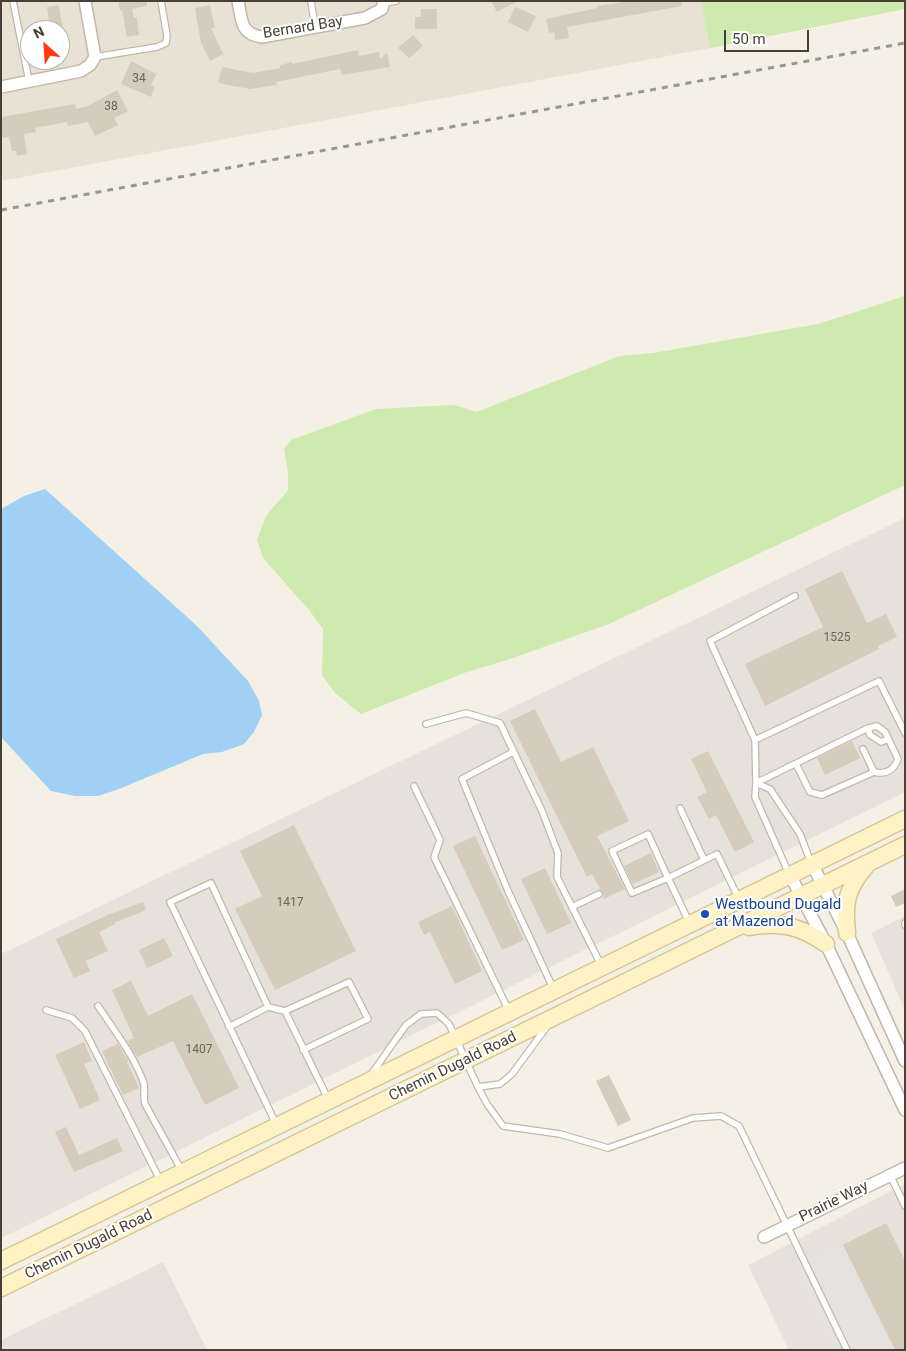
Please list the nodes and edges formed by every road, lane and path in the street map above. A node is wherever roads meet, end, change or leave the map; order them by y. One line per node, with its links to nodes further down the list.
1 (13, 1): 9 (lane)
2 (85, 1): 8 (street)
3 (161, 1): 8 (lane)
4 (238, 1): 7 (street, Bernard Bay)
5 (310, 1): 7 (lane)
6 (388, 2): 7 (street, Bernard Bay)
7 (315, 27)
8 (95, 57): 9 (street)
9 (29, 81): 10 (street)
10 (1, 87)
11 (795, 596): 16 (lane)
12 (426, 724): 18 (lane)
13 (868, 728): 15 (lane); 15 (lane); 19 (lane)
14 (905, 733): 16 (lane)
15 (888, 739): 20 (lane)
16 (755, 740): 21 (lane)
17 (863, 749): 20 (lane)
18 (514, 752): 35 (lane); 41 (lane)
19 (796, 764): 20 (lane); 21 (lane)
20 (874, 772)
21 (756, 783): 28 (lane); 29 (lane)
22 (414, 786): 46 (lane)
23 (680, 808): 26 (lane)
24 (905, 819): 28 (main road, Chemin Dugald Road)
25 (905, 845): 27 (main road, Chemin Dugald Road)
26 (704, 860): 30 (lane); 34 (lane)
27 (869, 863): 31 (main road, Chemin Dugald Road); 38 (main road)
28 (812, 864): 29 (main road, Chemin Dugald Road); 31 (street)
29 (790, 875): 33 (street); 34 (main road, Chemin Dugald Road)
30 (668, 878): 30 (lane); 36 (lane)
31 (823, 885): 33 (main road, Chemin Dugald Road); 38 (street)
32 (599, 894): 35 (lane)
33 (802, 896): 37 (main road, Chemin Dugald Road); 39 (street)
34 (740, 900): 36 (main road, Chemin Dugald Road)
35 (572, 907): 40 (lane)
36 (690, 924): 40 (main road, Chemin Dugald Road)
37 (729, 931): 39 (main road); 47 (main road, Chemin Dugald Road)
38 (847, 933): 51 (street)
39 (826, 944): 56 (street)
40 (602, 967): 41 (main road, Chemin Dugald Road)
41 (554, 990): 46 (main road, Chemin Dugald Road)
42 (98, 1006): 59 (lane)
43 (268, 1007): 45 (lane); 48 (lane); 48 (lane)
44 (46, 1010): 61 (lane)
45 (285, 1011): 50 (lane); 50 (lane)
46 (510, 1012): 49 (main road, Chemin Dugald Road)
47 (554, 1018): 52 (main road, Chemin Dugald Road); 54 (lane)
48 (228, 1027): 57 (lane)
49 (456, 1039): 52 (lane); 53 (main road, Chemin Dugald Road); 53 (lane)
50 (303, 1050): 55 (lane)
51 (905, 1061)
52 (466, 1062): 54 (lane); 66 (main road, Chemin Dugald Road)
53 (364, 1084): 55 (main road, Chemin Dugald Road)
54 (478, 1087): 63 (lane)
55 (328, 1101): 57 (main road, Chemin Dugald Road)
56 (905, 1110)
57 (277, 1126): 59 (main road, Chemin Dugald Road)
58 (905, 1168): 60 (street, Prairie Way)
59 (183, 1172): 61 (main road, Chemin Dugald Road)
60 (890, 1175): 62 (lane); 63 (street, Prairie Way)
61 (161, 1183): 65 (main road, Chemin Dugald Road)
62 (905, 1206)
63 (788, 1225): 64 (street, Prairie Way); 67 (lane)
64 (764, 1237)
65 (1, 1262)
66 (1, 1288)
67 (847, 1350)

